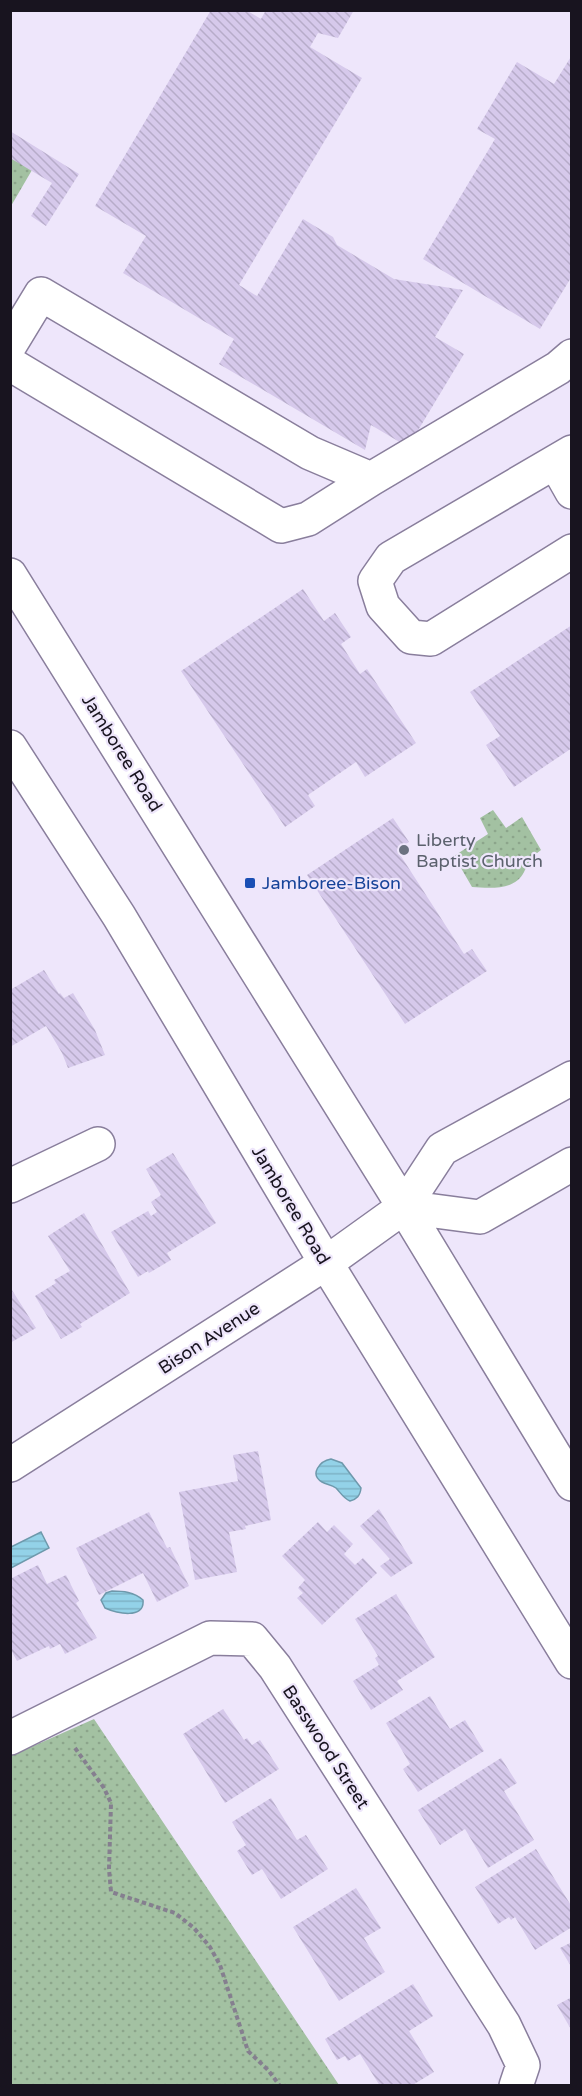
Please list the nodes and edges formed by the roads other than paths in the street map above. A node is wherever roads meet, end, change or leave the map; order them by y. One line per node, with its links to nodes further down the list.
1 (10, 345): 5 (main road)
2 (572, 356): 5 (main road)
3 (10, 364): 5 (main road)
4 (563, 457): 6 (main road); 7 (main road)
5 (371, 479)
6 (572, 492)
7 (572, 551)
8 (10, 575): 14 (main road, Jamboree Road)
9 (10, 747): 15 (main road, Jamboree Road)
10 (572, 1078): 14 (main road, Bison Avenue)
11 (98, 1144): 13 (main road)
12 (572, 1164): 14 (main road)
13 (10, 1186)
14 (404, 1207): 15 (main road, Bison Avenue); 17 (main road, Jamboree Road)
15 (326, 1263): 16 (main road, Bison Avenue); 18 (main road, Jamboree Road)
16 (10, 1465)
17 (572, 1484)
18 (572, 1662)
19 (10, 1738): 20 (main road, Basswood Street)
20 (516, 2085)

